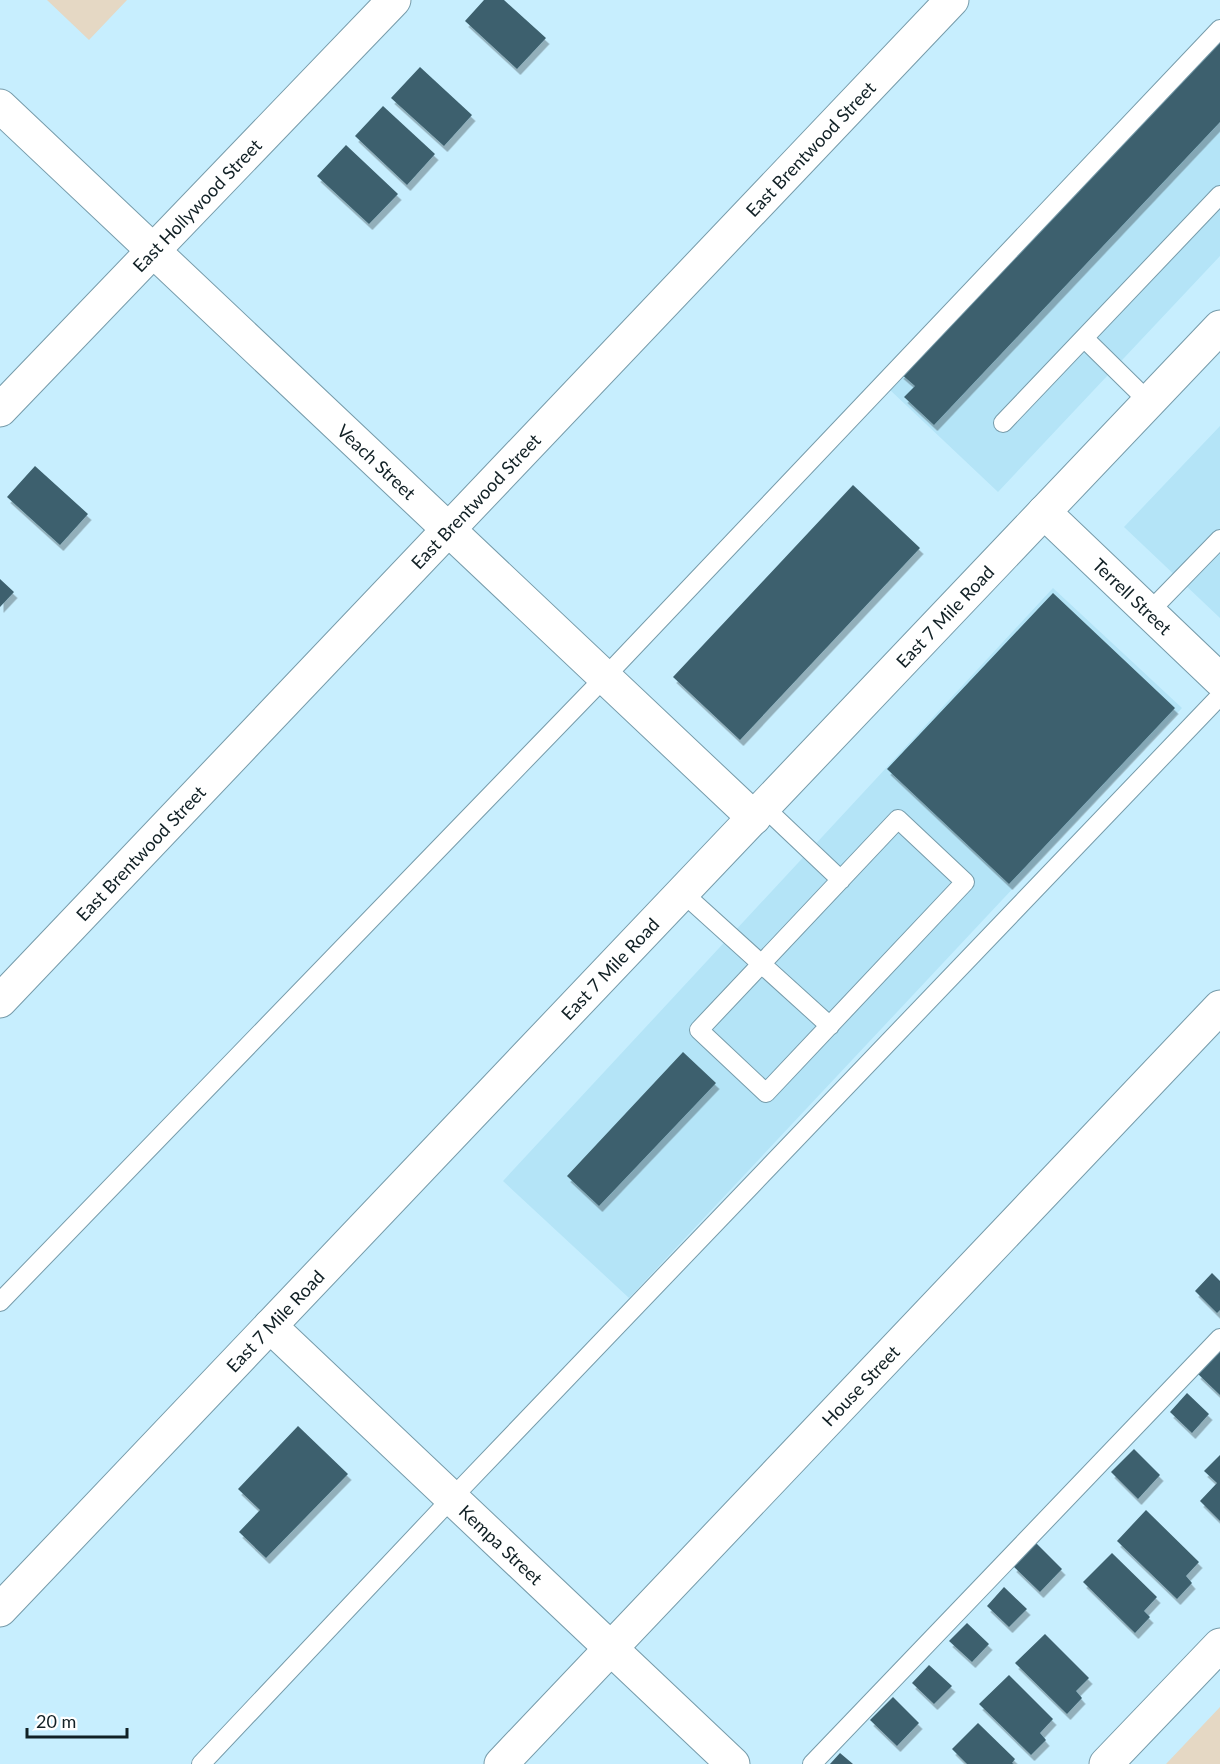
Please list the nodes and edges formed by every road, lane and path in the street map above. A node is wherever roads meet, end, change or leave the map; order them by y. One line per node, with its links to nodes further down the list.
1 (394, 0): 6 (street, East Hollywood Street)
2 (952, 0): 13 (street, East Brentwood Street)
3 (1220, 29): 16 (lane)
4 (0, 106): 6 (street, Veach Street)
5 (1220, 195): 8 (lane)
6 (154, 252): 10 (street, East Hollywood Street); 13 (street, Veach Street)
7 (1218, 333): 9 (street, East 7 Mile Road)
8 (1084, 338): 9 (lane); 11 (lane)
9 (1149, 402): 12 (street, East 7 Mile Road)
10 (0, 410)
11 (1003, 423)
12 (1044, 512): 15 (street, Terrell Street); 19 (street, East 7 Mile Road)
13 (449, 530): 16 (street, Veach Street); 23 (street, East Brentwood Street)
14 (1220, 539): 15 (lane)
15 (1149, 612): 17 (street, Terrell Street)
16 (605, 677): 19 (street, Veach Street); 26 (lane)
17 (1220, 680)
18 (1220, 696): 29 (lane)
19 (759, 813): 20 (lane); 21 (street, East 7 Mile Road)
20 (841, 880): 22 (lane); 25 (lane)
21 (683, 893): 22 (lane); 27 (street, East 7 Mile Road)
22 (762, 964): 25 (lane); 25 (lane)
23 (0, 1001)
24 (1220, 1007): 32 (street, House Street)
25 (830, 1026)
26 (0, 1302)
27 (270, 1326): 29 (street, Kempa Street); 30 (street, East 7 Mile Road)
28 (1220, 1338): 36 (lane)
29 (452, 1498): 32 (street, Kempa Street); 33 (lane)
30 (0, 1610)
31 (1220, 1645): 37 (street)
32 (611, 1648): 34 (street, House Street); 35 (street, Kempa Street)
33 (201, 1764)
34 (501, 1764)
35 (732, 1764)
36 (812, 1764)
37 (1106, 1764)

